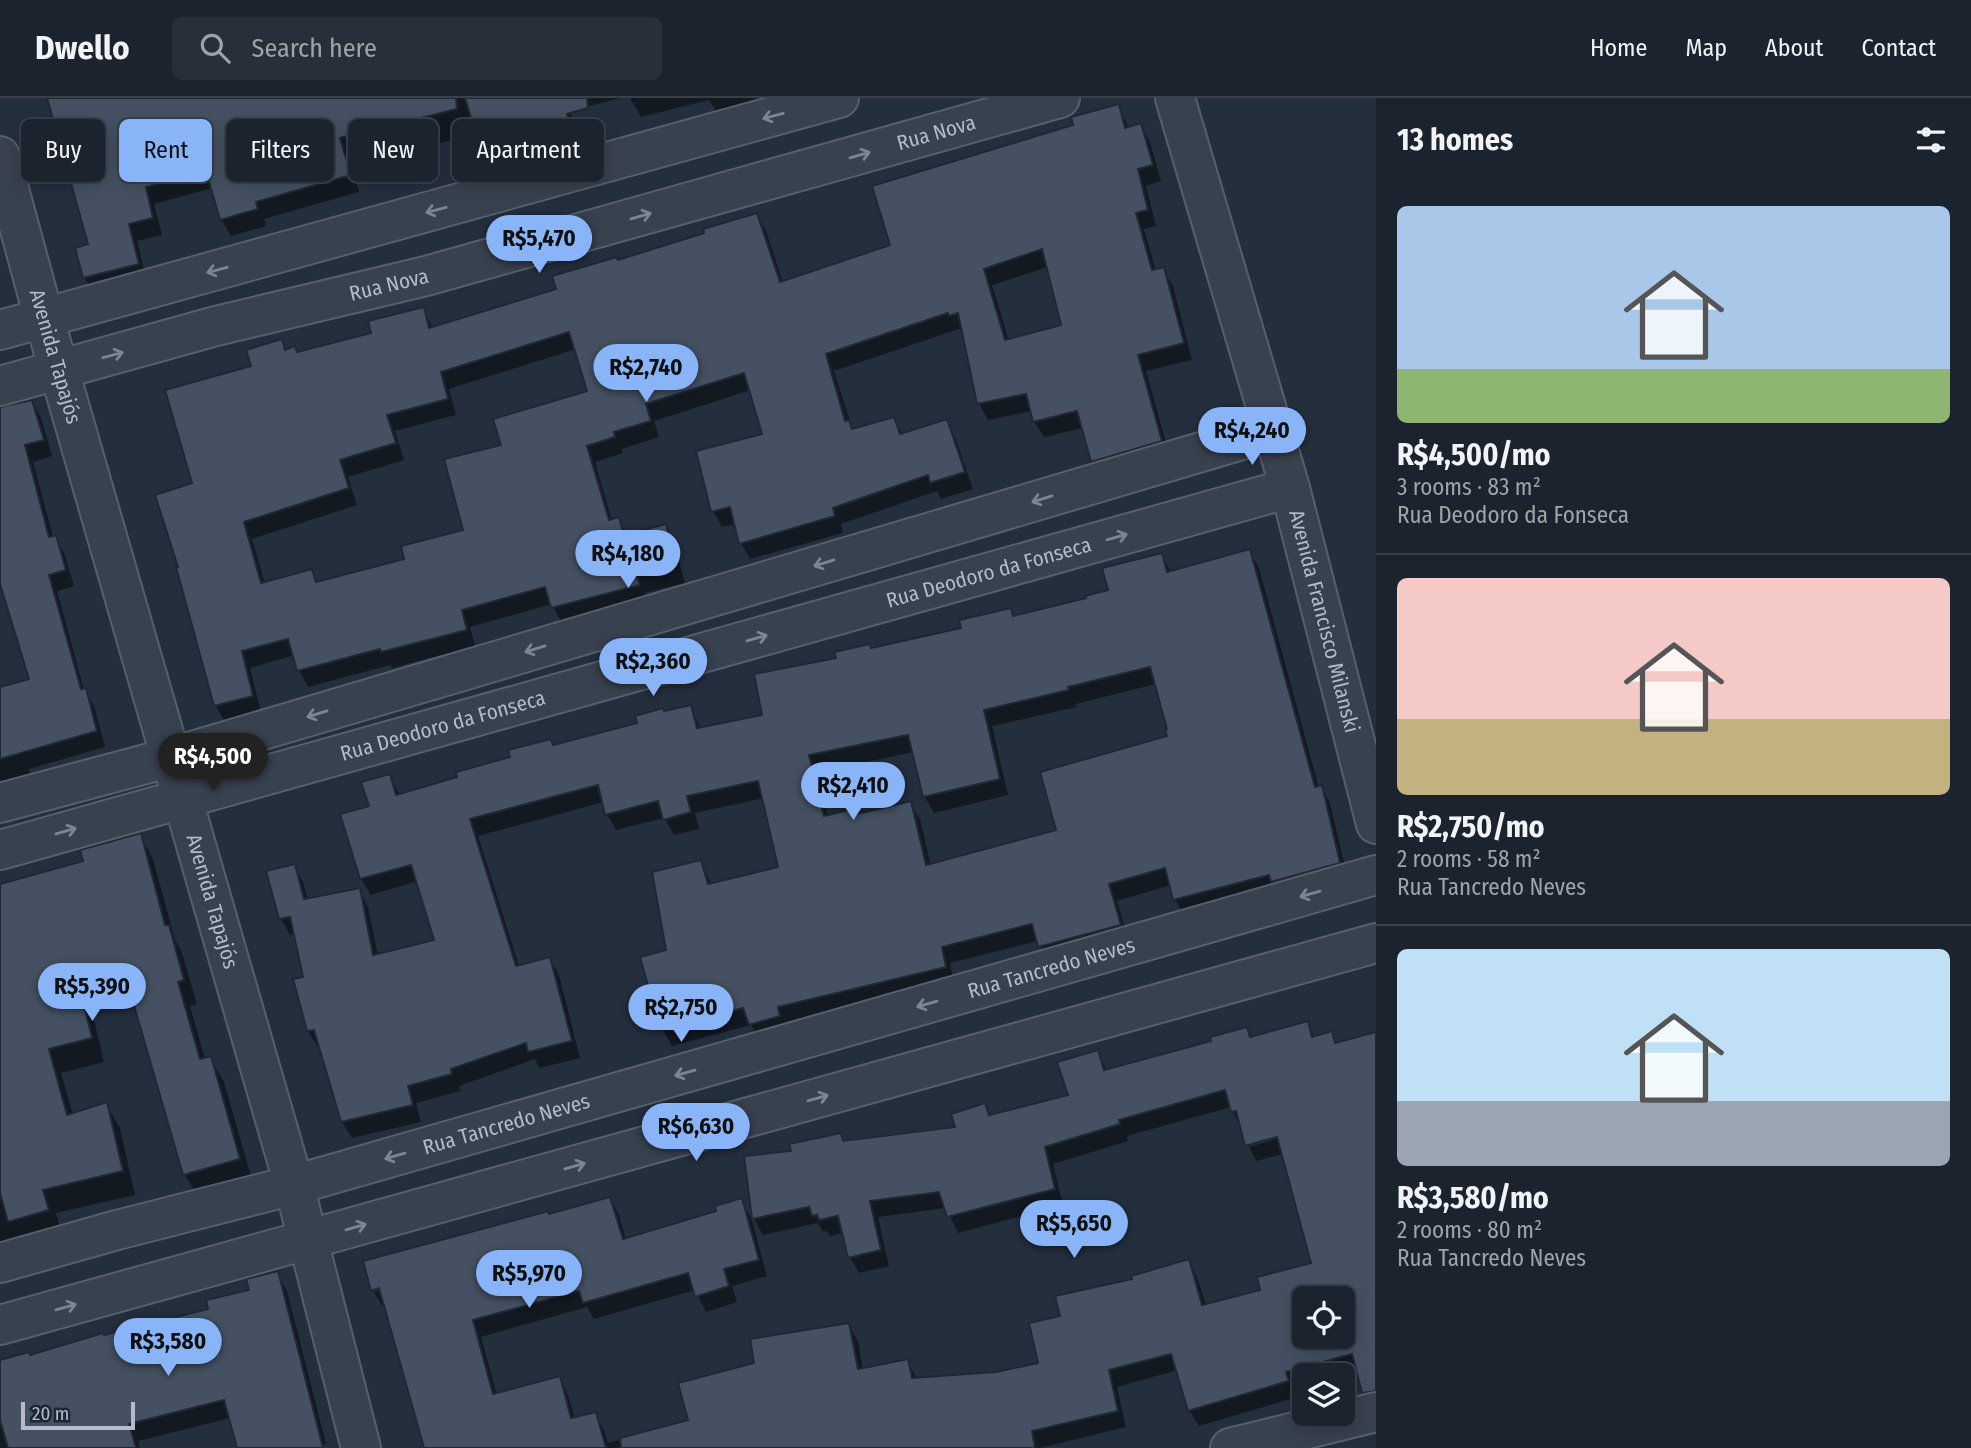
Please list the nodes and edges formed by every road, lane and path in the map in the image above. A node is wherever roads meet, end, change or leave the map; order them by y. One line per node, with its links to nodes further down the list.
1 (839, 98): 5 (street, one-way to 5)
2 (1059, 98): 7 (street, Rua Nova, one-way to 2)
3 (1175, 98): 9 (street, Avenida Francisco Milanski)
4 (0, 156): 5 (street, Avenida Tapajós)
5 (44, 318): 6 (street); 7 (street, Avenida Tapajós)
6 (0, 330)
7 (59, 370): 8 (street, Rua Nova); 11 (street, Avenida Tapajós)
8 (0, 386)
9 (1272, 431): 10 (street, Avenida Francisco Milanski); 11 (street, one-way to 11)
10 (1290, 488): 12 (street, Rua Deodoro da Fonseca, one-way to 10); 14 (street, Avenida Francisco Milanski)
11 (172, 757): 12 (street, Avenida Tapajós); 13 (street)
12 (184, 798): 15 (street, Rua Deodoro da Fonseca, one-way to 12); 18 (street, Avenida Tapajós)
13 (0, 803)
14 (1376, 824)
15 (0, 850)
16 (1376, 875): 18 (street, Rua Tancredo Neves, one-way to 18)
17 (1376, 943): 19 (street, one-way to 17)
18 (294, 1185): 19 (street, Avenida Tapajós); 20 (street, Rua Tancredo Neves)
19 (308, 1240): 21 (street, one-way to 19); 23 (street, Avenida Tapajós)
20 (0, 1263)
21 (0, 1325)
22 (1376, 1412): 24 (street)
23 (360, 1448)
24 (1230, 1448)

